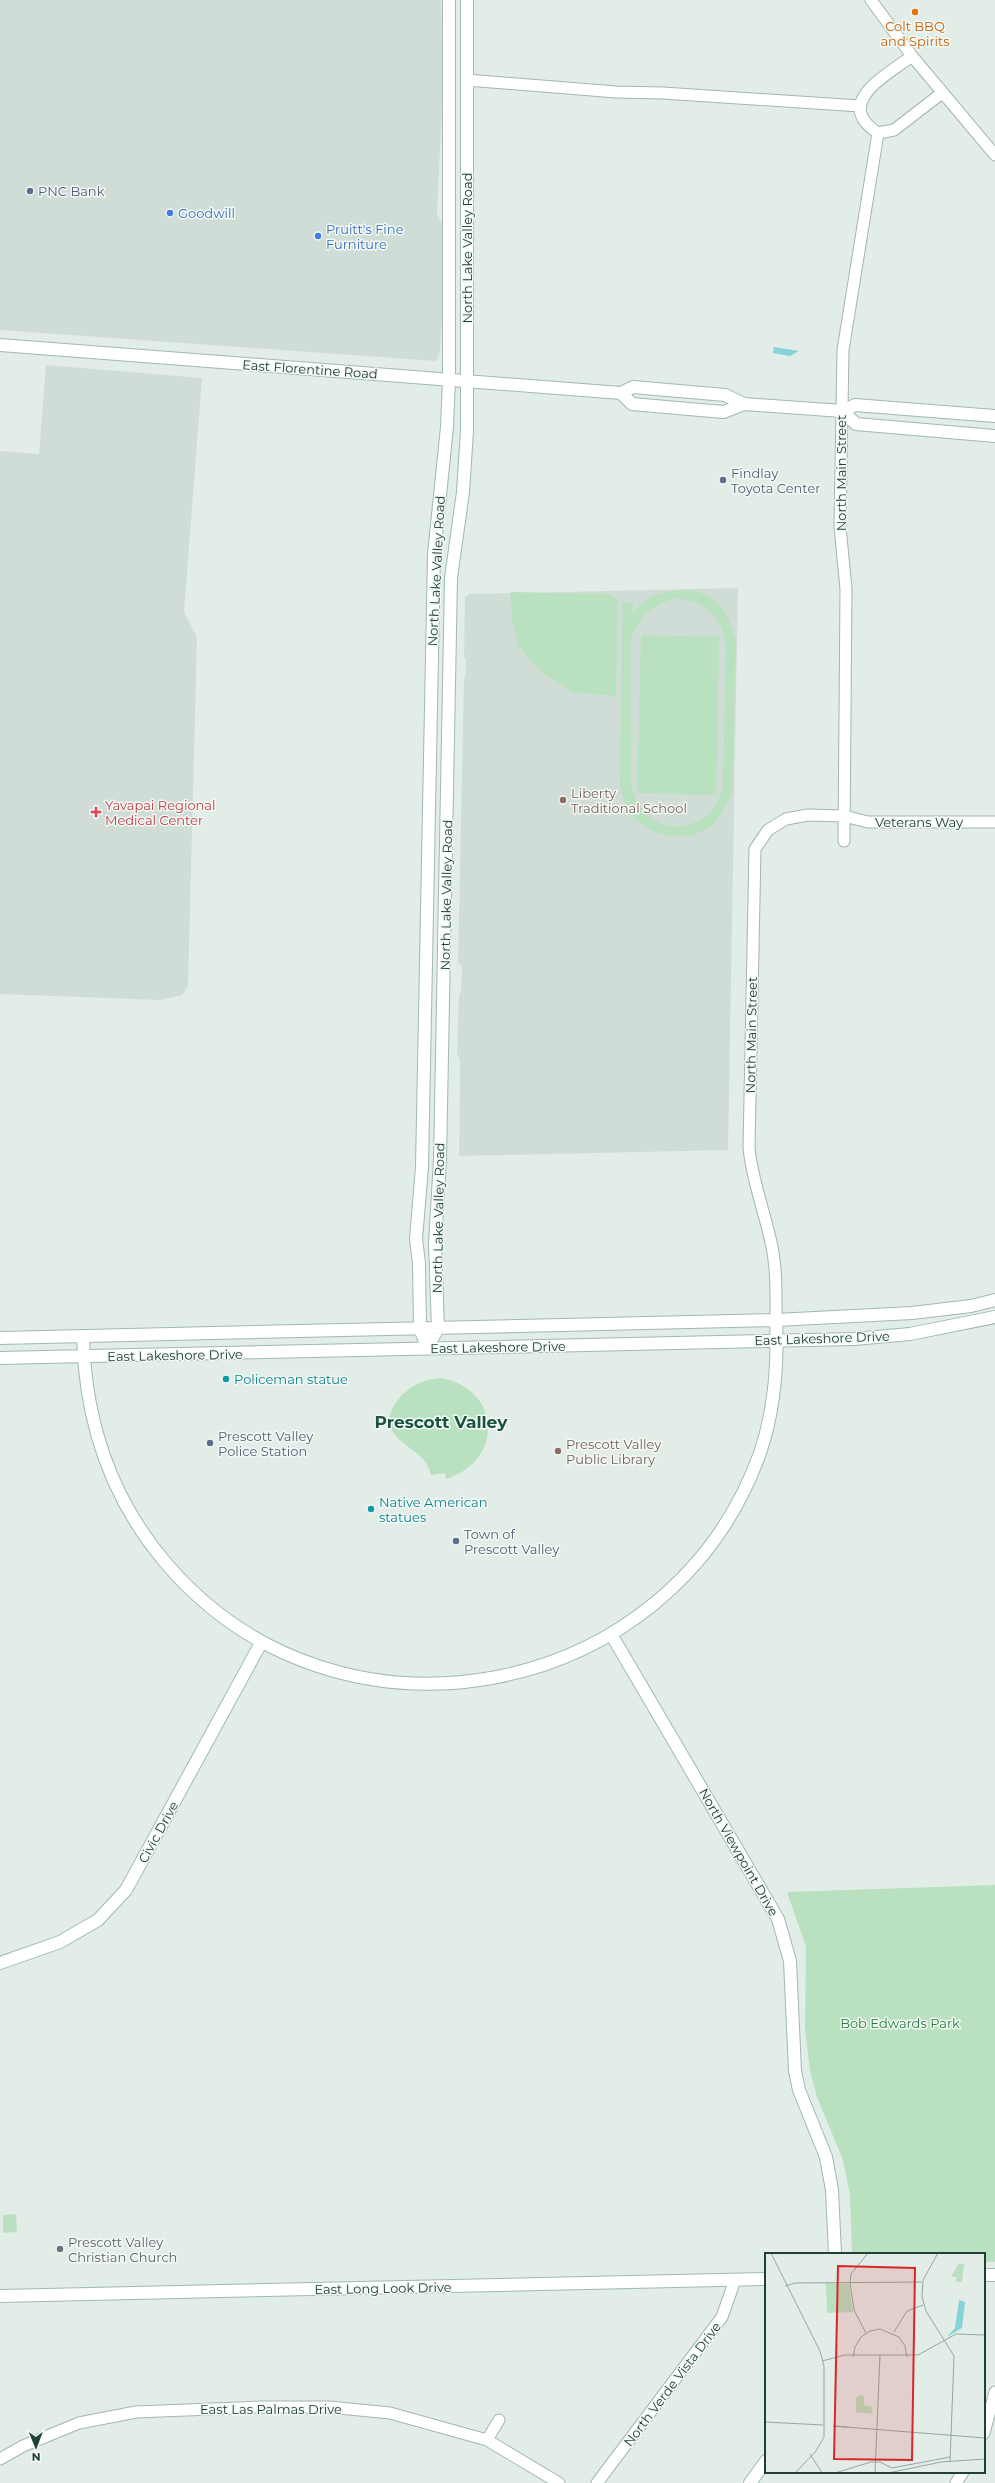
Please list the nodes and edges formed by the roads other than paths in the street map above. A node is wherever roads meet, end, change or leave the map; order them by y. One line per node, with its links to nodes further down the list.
1 (450, 0): 11 (street, North Lake Valley Road)
2 (467, 0): 5 (street, North Lake Valley Road)
3 (871, 0): 4 (street)
4 (912, 56): 6 (street); 7 (street)
5 (467, 80): 7 (street); 12 (street, North Lake Valley Road)
6 (942, 93): 8 (street); 9 (street)
7 (860, 106): 8 (street)
8 (878, 133): 15 (street, North Main Street)
9 (995, 155)
10 (0, 346): 11 (street, East Florentine Road)
11 (449, 380): 12 (street, East Florentine Road); 26 (street, North Lake Valley Road)
12 (469, 381): 13 (street, East Florentine Road); 27 (street, North Lake Valley Road)
13 (621, 394): 14 (street, East Florentine Road); 14 (street, East Florentine Road)
14 (744, 404): 15 (street, East Florentine Road)
15 (842, 412): 16 (street, East Florentine Road); 17 (street); 18 (street, North Main Street)
16 (995, 416)
17 (995, 436)
18 (844, 816): 19 (street, Veterans Way); 20 (street, North Main Street); 24 (street, North Main Street)
19 (995, 822)
20 (844, 841)
21 (995, 1300): 22 (street, East Lakeshore Drive)
22 (971, 1306): 24 (street, East Lakeshore Drive); 25 (street)
23 (995, 1317): 25 (street, East Lakeshore Drive)
24 (776, 1320): 27 (street, East Lakeshore Drive); 30 (street)
25 (974, 1322): 30 (street, East Lakeshore Drive)
26 (420, 1328): 27 (street, East Lakeshore Drive); 28 (street, East Lakeshore Drive); 31 (street, North Lake Valley Road)
27 (438, 1328): 31 (street)
28 (83, 1336): 29 (street, East Lakeshore Drive); 32 (street)
29 (0, 1338)
30 (777, 1340): 31 (street, East Lakeshore Drive); 34 (street)
31 (427, 1348): 32 (street, East Lakeshore Drive)
32 (84, 1357): 33 (street, East Lakeshore Drive); 35 (street)
33 (0, 1358)
34 (611, 1634): 35 (street); 37 (street, North Viewpoint Drive)
35 (261, 1643): 36 (street, Civic Drive)
36 (0, 1963)
37 (835, 2253)
38 (765, 2279): 39 (street, East Long Look Drive)
39 (735, 2280): 40 (street, East Long Look Drive); 49 (street, North Verde Vista Drive)
40 (0, 2296)
41 (995, 2392): 43 (street)
42 (499, 2420): 44 (street)
43 (985, 2429)
44 (487, 2440): 45 (street, East Las Palmas Drive); 48 (street, East Las Palmas Drive)
45 (0, 2459)
46 (765, 2462): 50 (street)
47 (962, 2473): 51 (street)
48 (560, 2483)
49 (598, 2483)
50 (750, 2483)
51 (956, 2483)

